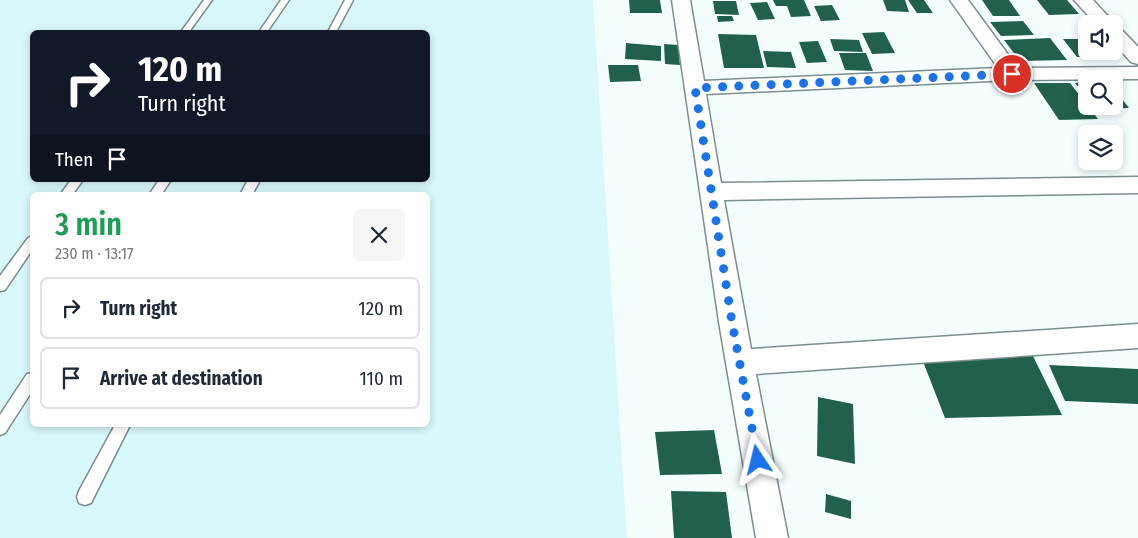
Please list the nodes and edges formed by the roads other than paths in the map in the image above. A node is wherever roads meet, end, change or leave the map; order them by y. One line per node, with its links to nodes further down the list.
1 (208, 0): 8 (lane)
2 (285, 0): 9 (lane)
3 (349, 0): 10 (lane)
4 (681, 0): 15 (street)
5 (958, 0): 14 (street)
6 (1083, 0): 7 (street)
7 (1097, 15)
8 (186, 30)
9 (264, 30)
10 (333, 30)
11 (1123, 42): 12 (street)
12 (1138, 58)
13 (1138, 73): 14 (street)
14 (1012, 74): 15 (street)
15 (695, 88): 17 (street)
16 (1138, 185): 17 (street)
17 (712, 192): 21 (street)
18 (30, 244): 19 (lane)
19 (0, 286)
20 (1138, 336): 21 (street)
21 (741, 362): 26 (street)
22 (30, 382): 24 (lane)
23 (122, 427): 25 (lane)
24 (0, 428)
25 (85, 497)
26 (772, 538)

